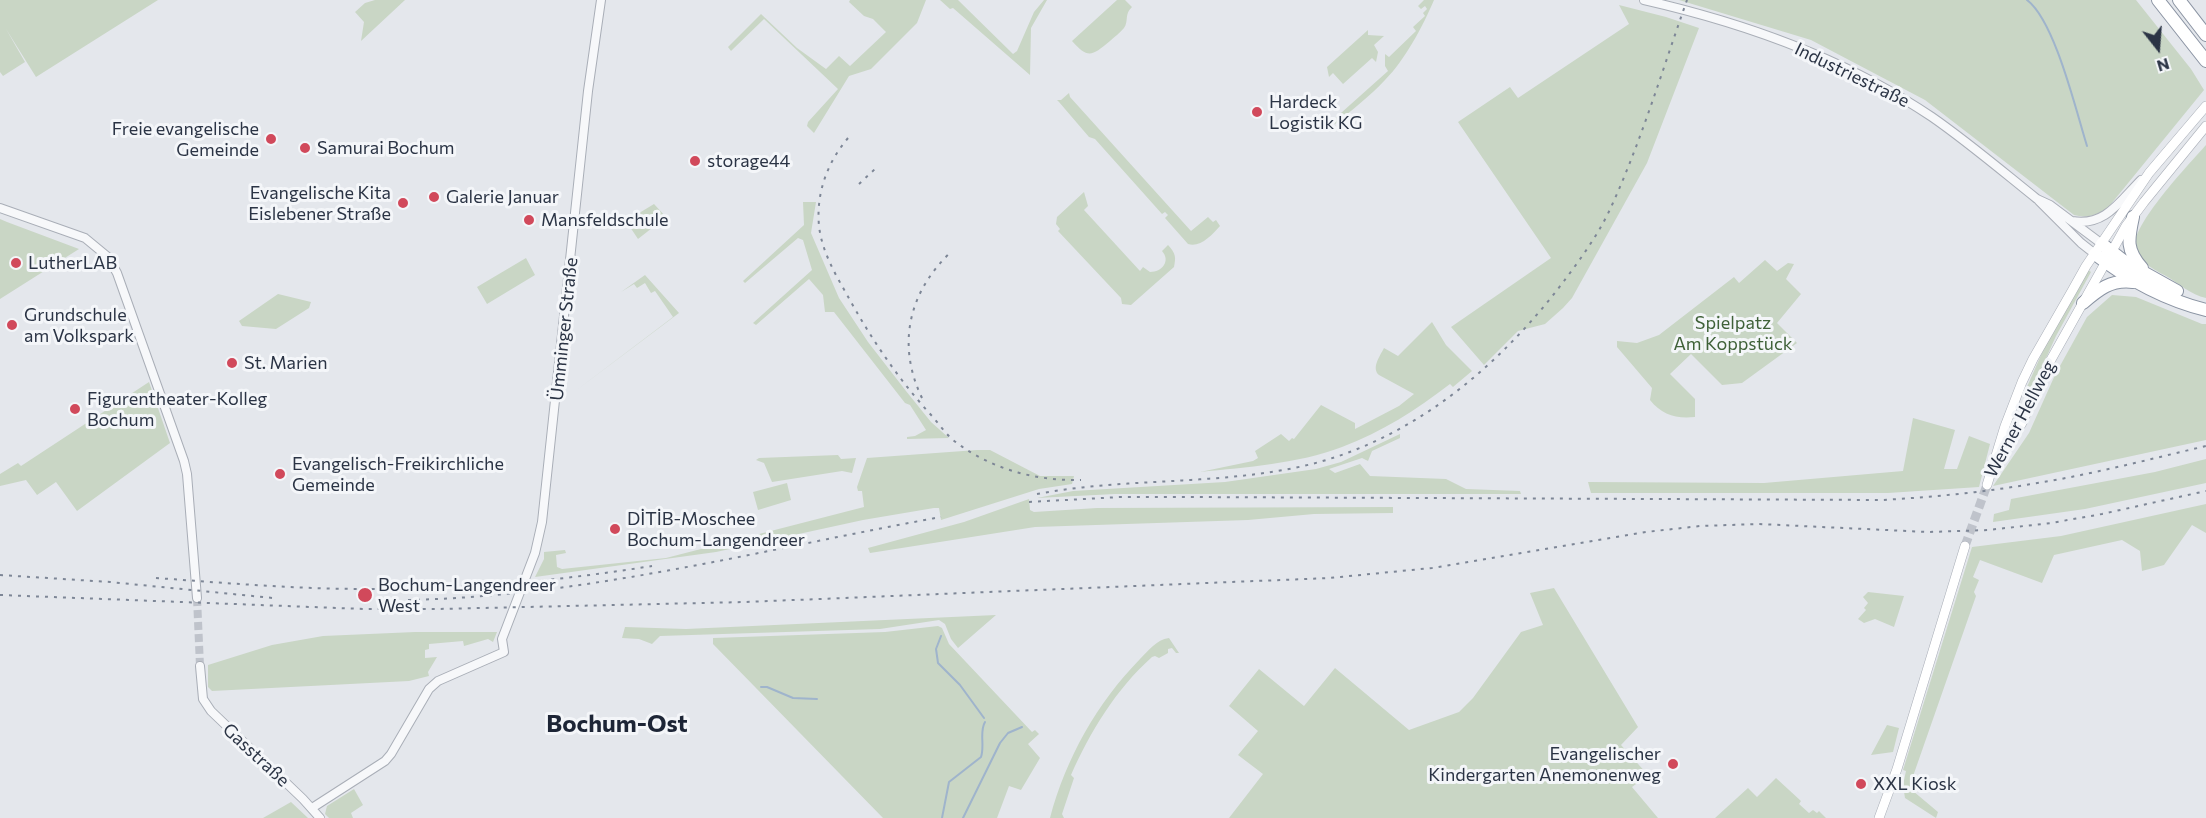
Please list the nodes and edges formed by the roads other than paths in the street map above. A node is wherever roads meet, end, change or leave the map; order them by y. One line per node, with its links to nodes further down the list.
1 (601, 0): 22 (street, Ümminger Straße)
2 (1644, 0): 10 (street, Industriestraße)
3 (2158, 0): 6 (highway)
4 (2179, 0): 5 (highway)
5 (2206, 35)
6 (2206, 61)
7 (2206, 106): 9 (main road, Werner Hellweg)
8 (2206, 126): 12 (main road, Werner Hellweg)
9 (2149, 173): 13 (street, Werner Hellweg); 14 (main road, Werner Hellweg)
10 (2037, 199): 13 (street, Industriestraße); 14 (street, Industriestraße)
11 (0, 208): 20 (street)
12 (2133, 217): 14 (main road, Werner Hellweg); 15 (highway)
13 (2071, 221): 14 (street, Industriestraße)
14 (2104, 253): 15 (highway); 16 (main road, Werner Hellweg); 16 (main road, Werner Hellweg)
15 (2145, 280): 16 (highway); 17 (highway); 18 (highway)
16 (2083, 303)
17 (2206, 303)
18 (2206, 310)
19 (1965, 546): 24 (main road)
20 (197, 598)
21 (200, 666): 22 (street, Gasstraße)
22 (312, 808): 23 (street, Gasstraße)
23 (320, 818)
24 (1879, 818)

